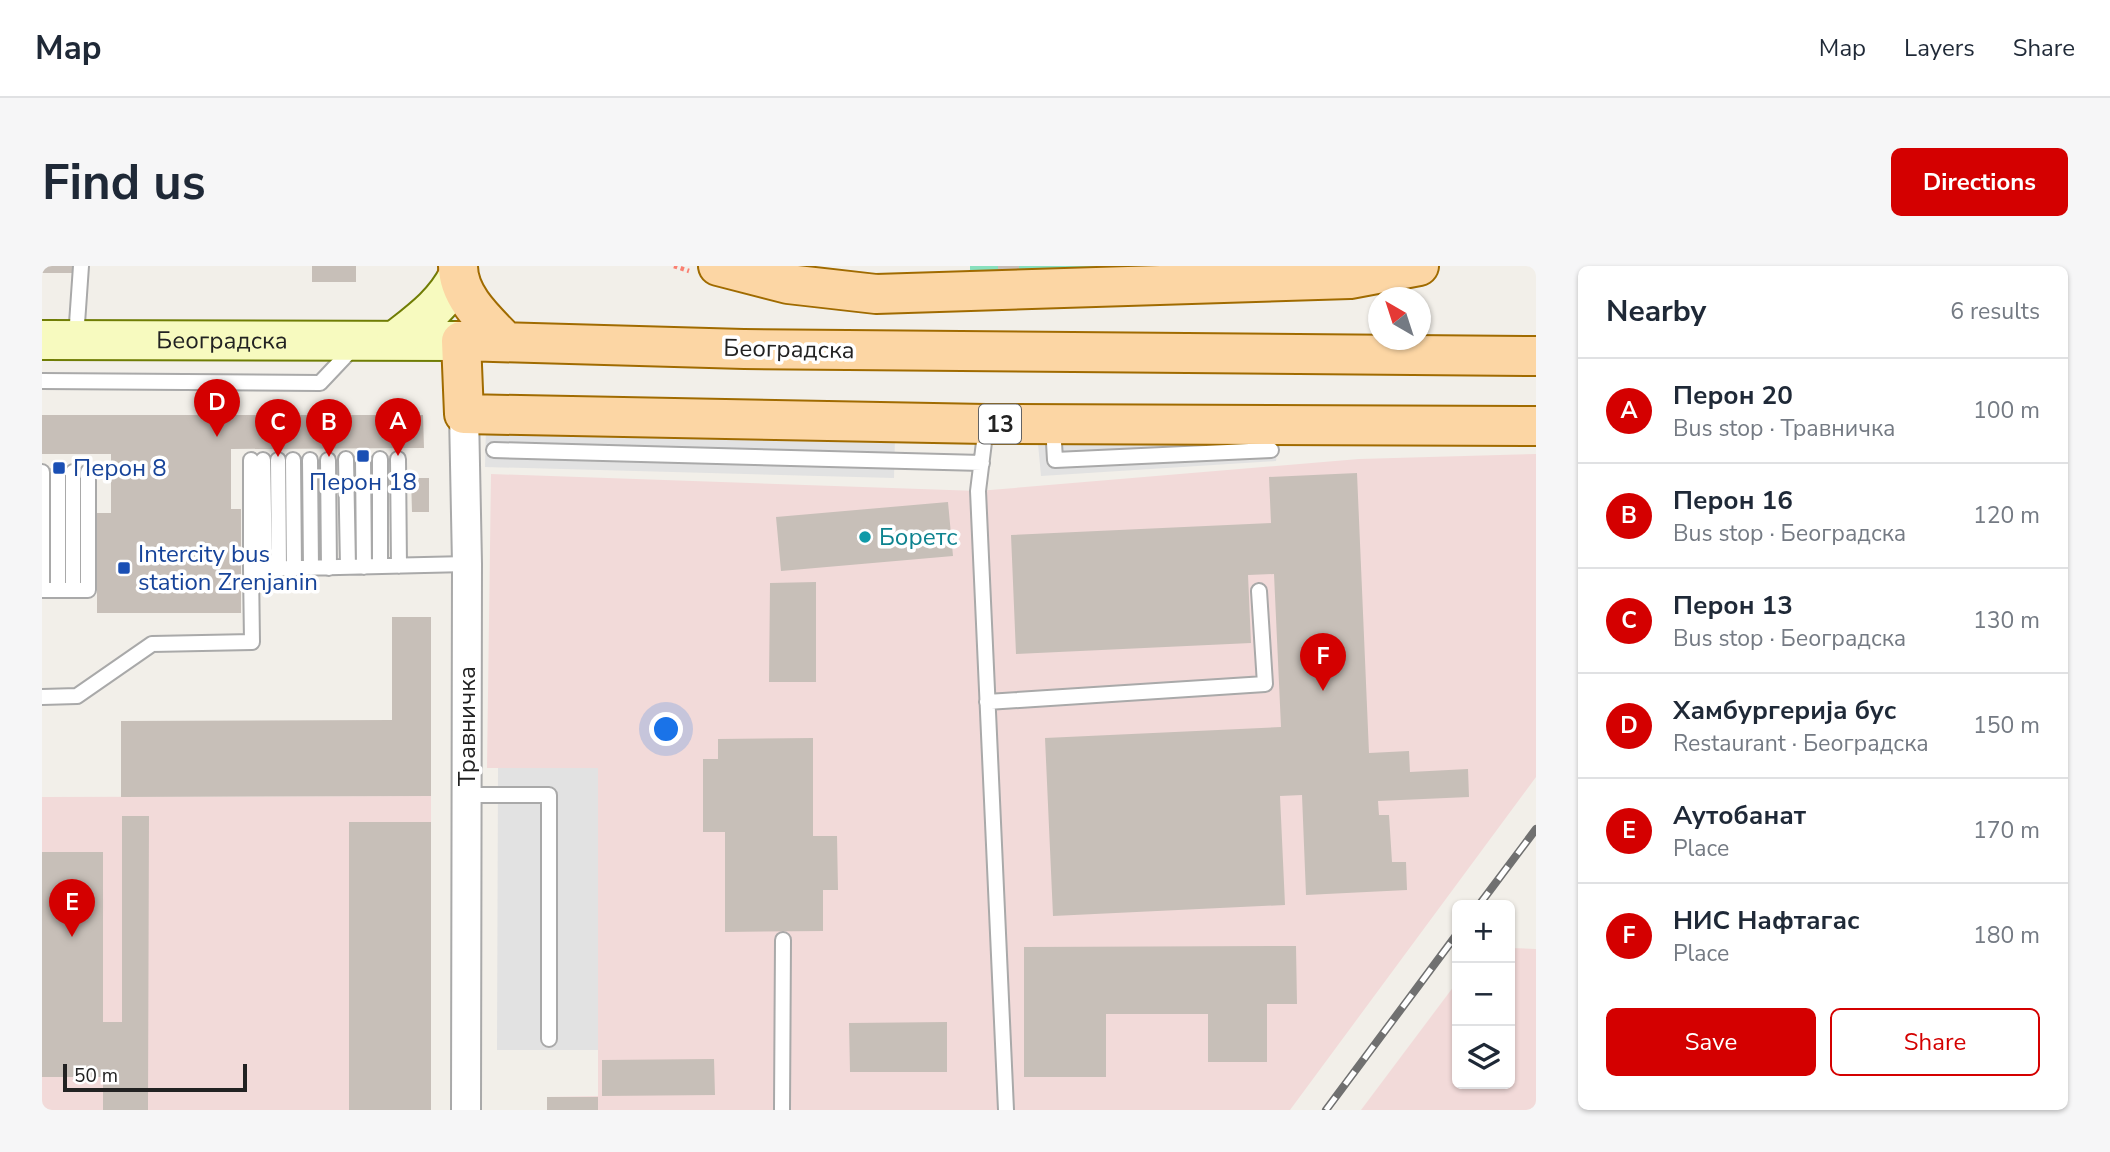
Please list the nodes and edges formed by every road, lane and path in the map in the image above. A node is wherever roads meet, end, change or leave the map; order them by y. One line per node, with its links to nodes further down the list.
1 (81, 266): 7 (lane)
2 (718, 266): 5 (main road)
3 (1419, 266): 6 (main road)
4 (458, 271): 8 (main road); 10 (main road)
5 (764, 272): 6 (main road)
6 (1288, 274)
7 (59, 340): 8 (main road, Београдска)
8 (379, 340): 9 (main road, Београдска); 12 (lane)
9 (461, 341): 10 (main road, Београдска); 13 (main road, Травничка)
10 (506, 342): 11 (main road, Београдска)
11 (1536, 356)
12 (42, 381)
13 (464, 414): 14 (main road, 13); 27 (street, Травничка)
14 (986, 424): 15 (main road, 13); 25 (lane)
15 (1053, 424): 16 (main road, 13); 18 (lane)
16 (1536, 426)
17 (494, 450): 25 (lane)
18 (1271, 450)
19 (346, 459): 30 (lane)
20 (363, 459): 31 (lane)
21 (380, 459): 28 (lane)
22 (398, 459): 29 (lane)
23 (310, 460): 33 (lane)
24 (328, 460): 34 (lane)
25 (982, 463): 39 (lane)
26 (42, 472): 35 (lane)
27 (467, 564): 29 (lane); 40 (street, Травничка)
28 (380, 566): 29 (lane); 31 (lane)
29 (399, 566)
30 (348, 567): 31 (lane); 34 (lane)
31 (364, 567)
32 (272, 568): 32 (lane); 33 (lane); 38 (lane)
33 (310, 568): 34 (lane)
34 (329, 568)
35 (42, 590): 36 (lane)
36 (66, 590): 36 (lane)
37 (1259, 591): 39 (lane)
38 (42, 697)
39 (987, 702): 45 (lane)
40 (467, 795): 42 (lane); 43 (street, Травничка)
41 (783, 940): 44 (lane)
42 (549, 1039)
43 (466, 1110)
44 (782, 1110)
45 (1006, 1110)

